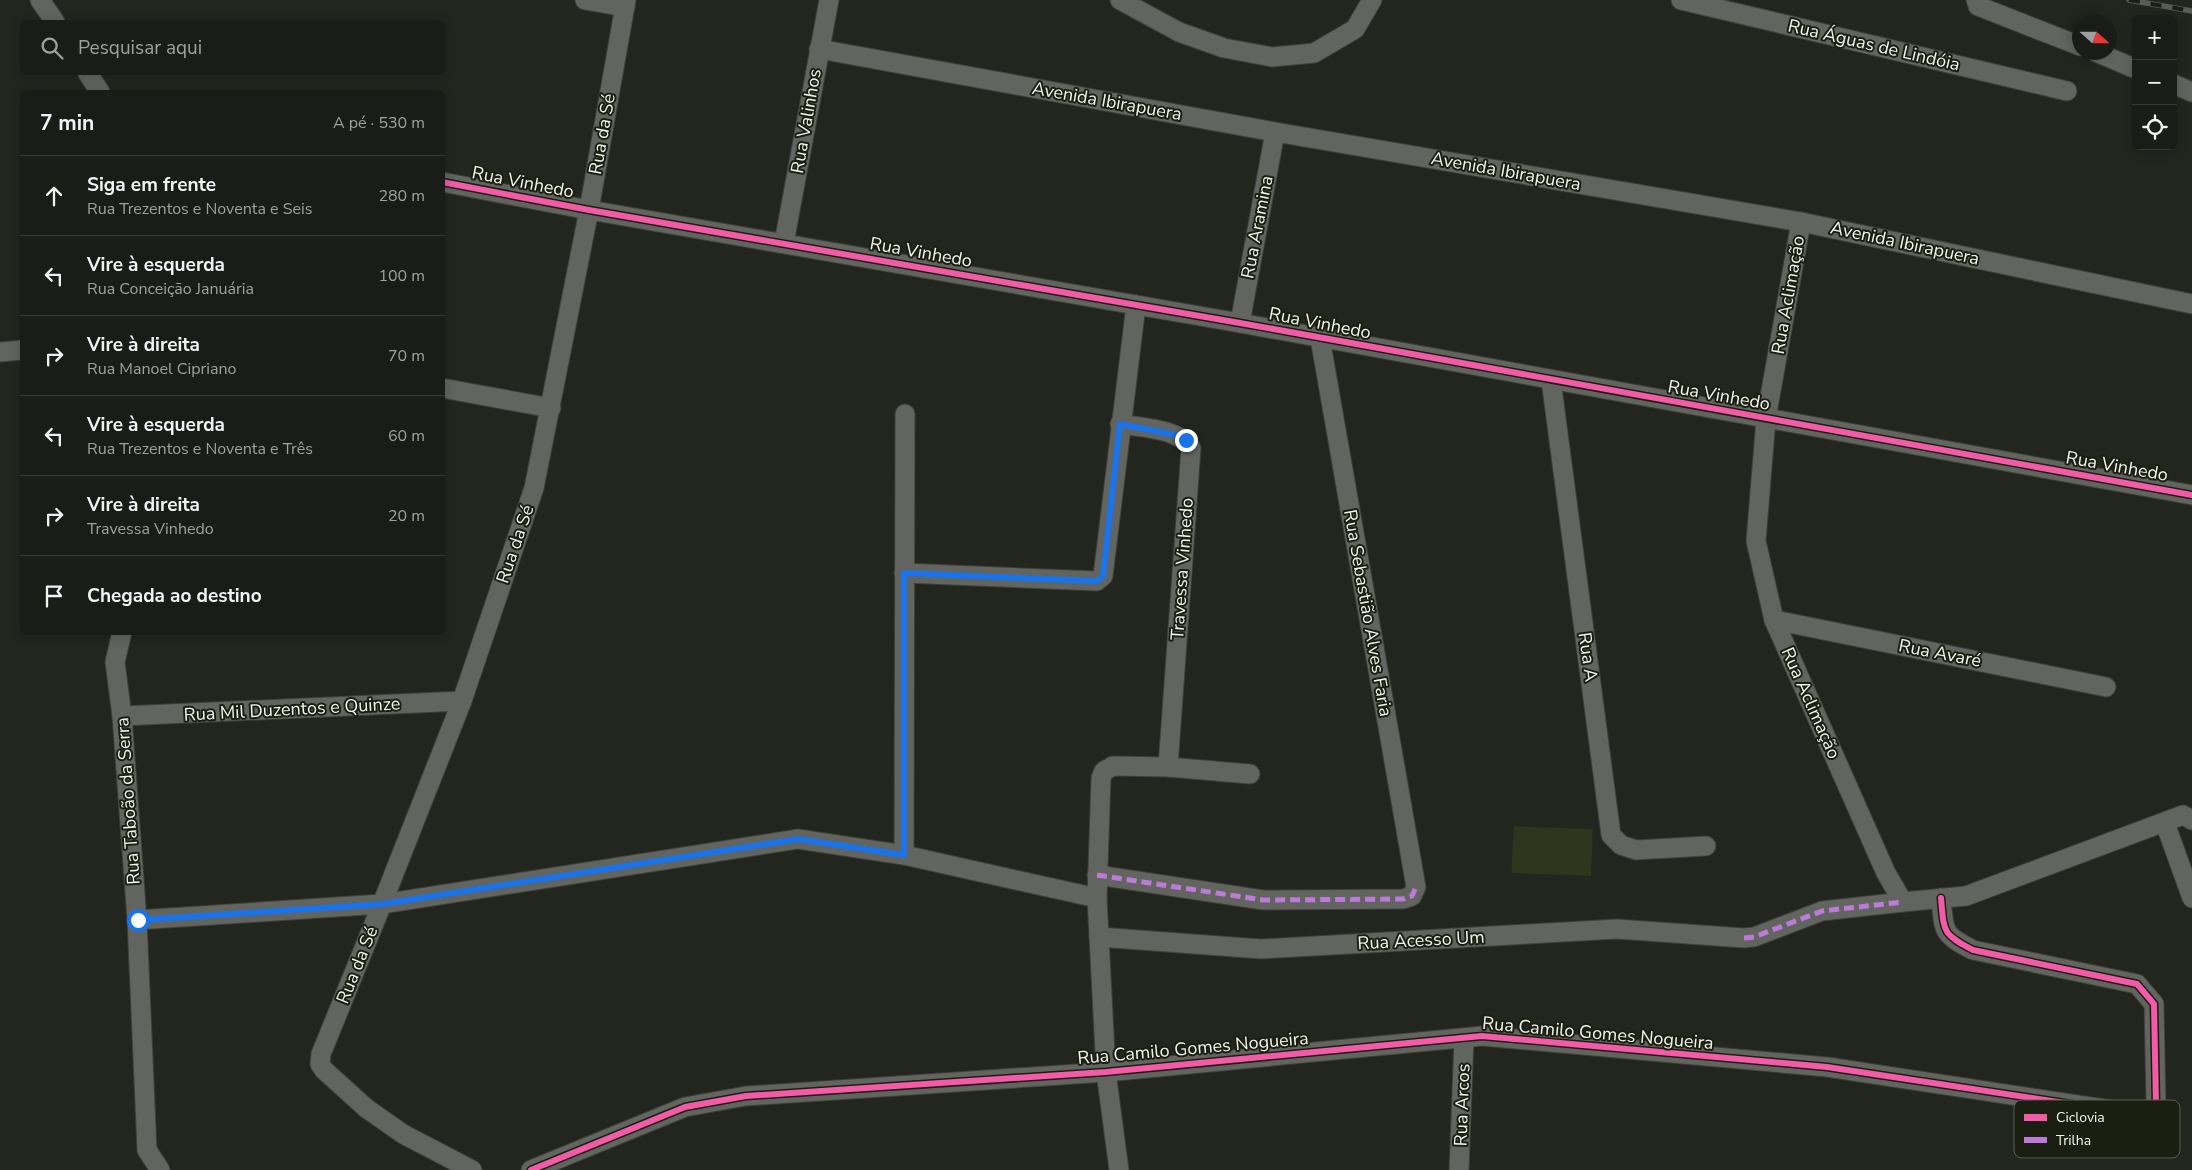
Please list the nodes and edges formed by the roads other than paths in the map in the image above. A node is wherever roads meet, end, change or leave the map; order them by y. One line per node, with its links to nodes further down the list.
1 (40, 0): 9 (street)
2 (585, 0): 8 (street)
3 (829, 0): 11 (street, Rua Valinhos)
4 (1120, 0): 5 (street)
5 (1372, 0)
6 (1681, 0): 17 (street, Rua Águas de Lindóia)
7 (1976, 0): 10 (street)
8 (626, 4): 21 (street, Rua da Sé)
9 (54, 20)
10 (2072, 43)
11 (819, 49): 19 (street, Avenida Ibirapuera); 23 (street, Rua Valinhos)
12 (2116, 60): 13 (street)
13 (2132, 66)
14 (89, 75): 16 (street)
15 (2177, 86): 18 (street)
16 (99, 90)
17 (2067, 91)
18 (2192, 92)
19 (1275, 132): 22 (street, Avenida Ibirapuera); 26 (street, Rua Aramina)
20 (445, 183): 21 (street, Rua Vinhedo)
21 (589, 210): 23 (street, Rua Vinhedo); 32 (street, Rua da Sé)
22 (1801, 222): 24 (street, Avenida Ibirapuera); 34 (street, Rua Aclimação)
23 (784, 243): 25 (street, Rua Vinhedo)
24 (2192, 304)
25 (1136, 305): 26 (street, Rua Vinhedo); 35 (street)
26 (1240, 323): 27 (street, Rua Vinhedo)
27 (1320, 338): 30 (street, Rua Vinhedo); 49 (street, Rua Sebastião Alves Faria)
28 (20, 350): 29 (street)
29 (0, 352)
30 (1551, 380): 34 (street, Rua Vinhedo); 47 (street, Rua A)
31 (445, 389): 32 (street)
32 (551, 408): 41 (street, Rua da Sé)
33 (905, 414): 37 (street)
34 (1766, 419): 36 (street, Rua Vinhedo); 38 (street, Rua Aclimação)
35 (1120, 424): 37 (street); 43 (street, Travessa Vinhedo)
36 (2192, 494)
37 (904, 573): 48 (street)
38 (1774, 620): 40 (street, Rua Avaré); 53 (street, Rua Aclimação)
39 (121, 635): 42 (street, Rua Taboão da Serra)
40 (2106, 687)
41 (462, 701): 42 (street, Rua Mil Duzentos e Quinze); 54 (street, Rua da Sé)
42 (122, 716): 55 (street, Rua Taboão da Serra)
43 (1168, 767): 44 (street); 49 (street)
44 (1250, 774)
45 (2192, 820): 46 (street)
46 (2165, 822): 51 (street); 52 (street)
47 (1706, 846)
48 (904, 855): 50 (street); 54 (street)
49 (1097, 875): 50 (street)
50 (1097, 898): 56 (street)
51 (1941, 898): 53 (street); 60 (street, Rua Camilo Gomes Nogueira)
52 (2192, 898)
53 (1903, 902): 56 (street, Rua Acesso Um)
54 (382, 904): 55 (street); 62 (street, Rua da Sé)
55 (138, 920): 61 (street, Rua Taboão da Serra)
56 (1099, 937): 58 (street)
57 (1464, 1039): 58 (street, Rua Camilo Gomes Nogueira); 59 (street, Rua Camilo Gomes Nogueira); 65 (street, Rua Arcos)
58 (1106, 1072): 63 (street, Rua Camilo Gomes Nogueira); 64 (street)
59 (2045, 1100)
60 (2156, 1100)
61 (160, 1170)
62 (472, 1170)
63 (531, 1170)
64 (1119, 1170)
65 (1459, 1170)

